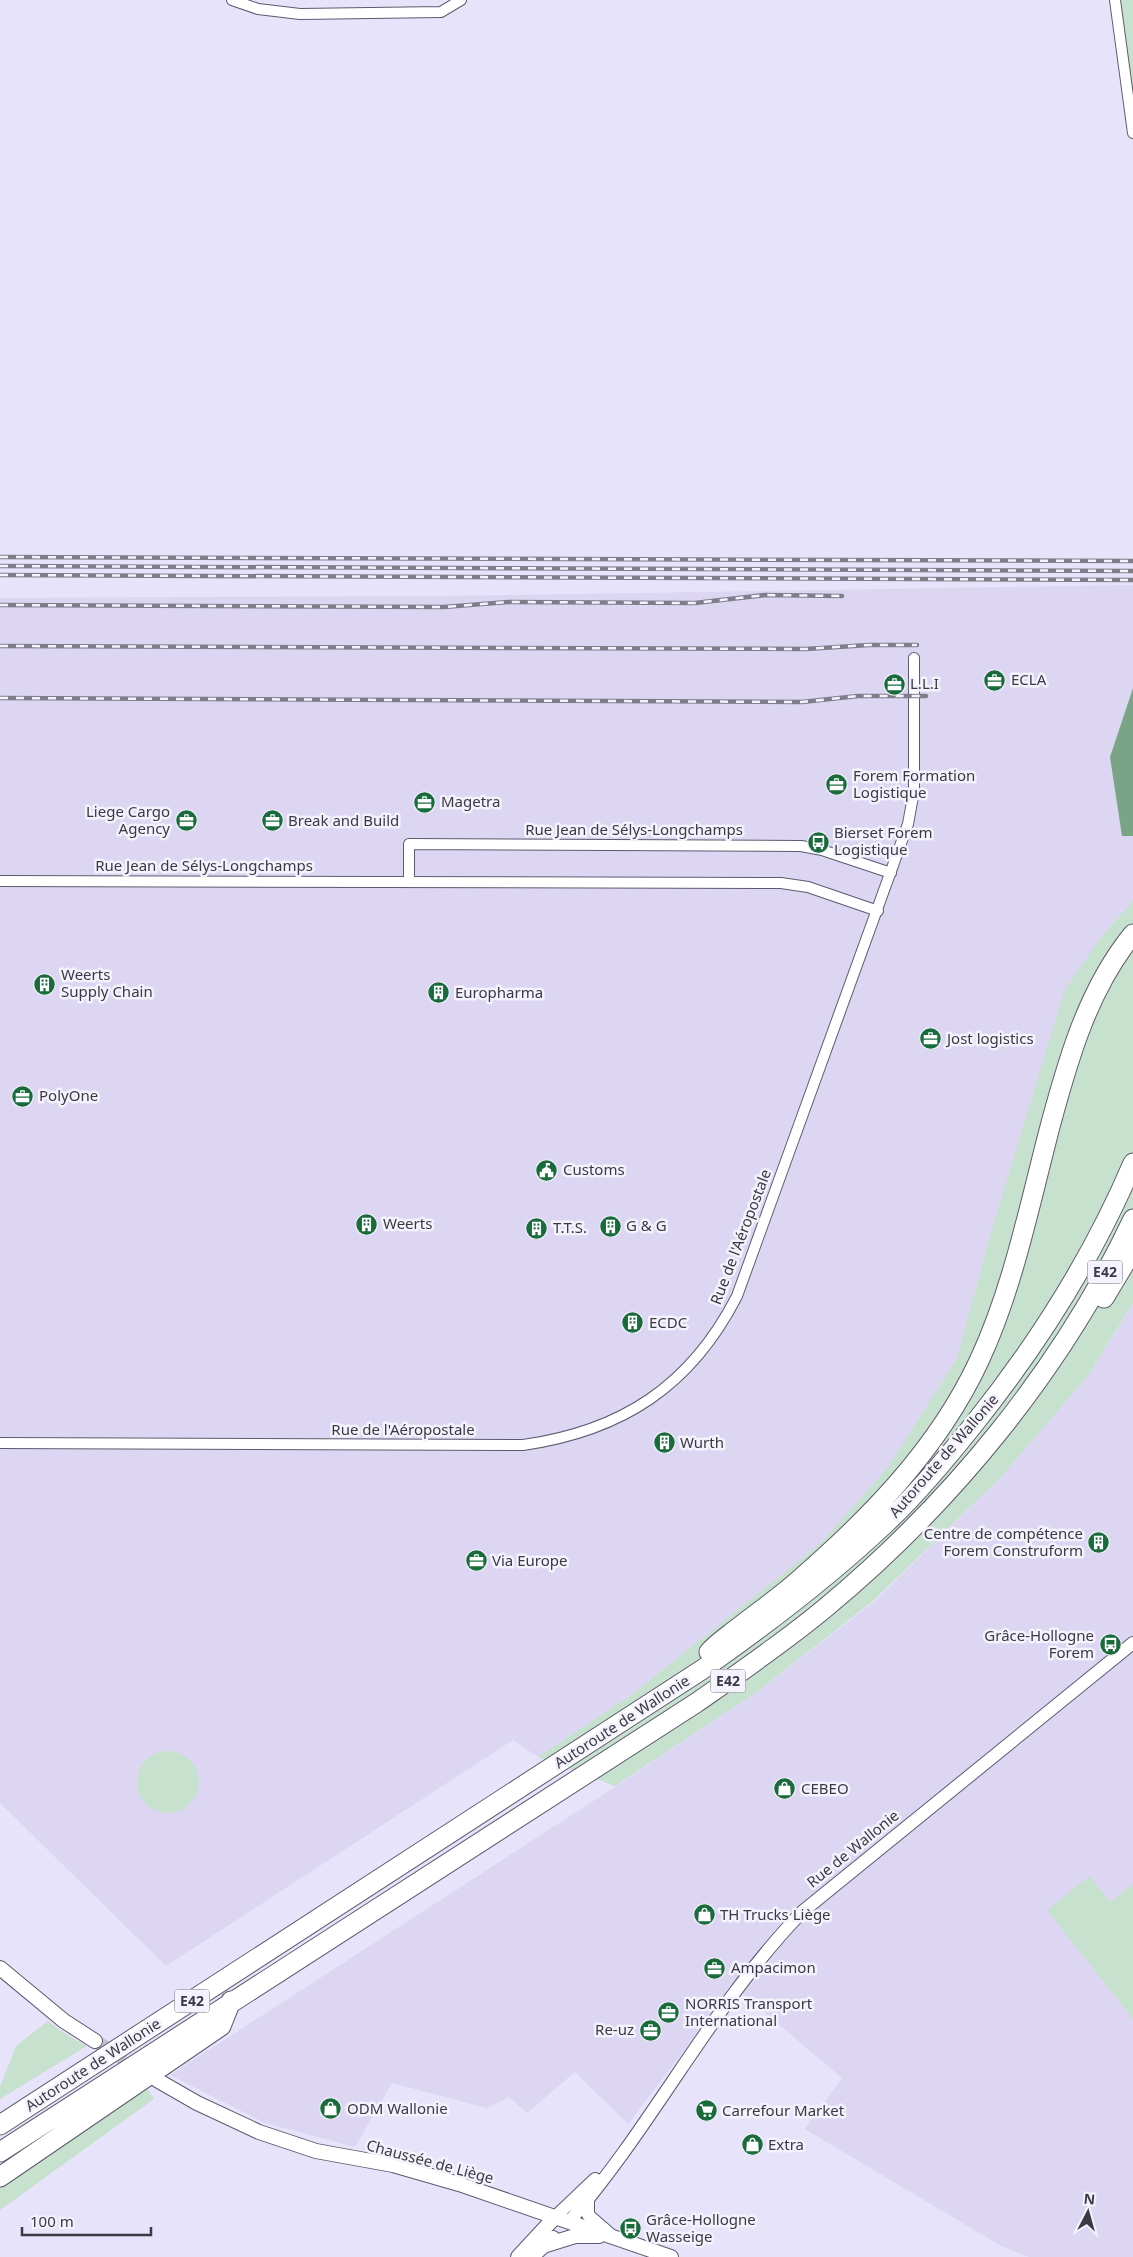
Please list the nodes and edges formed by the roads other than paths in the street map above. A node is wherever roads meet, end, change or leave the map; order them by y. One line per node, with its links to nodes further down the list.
1 (232, 0): 2 (street)
2 (461, 0)
3 (1115, 0): 4 (street)
4 (1133, 132)
5 (914, 658): 6 (street, Rue de l'Aéropostale)
6 (891, 873): 7 (street, Rue Jean de Sélys-Longchamps); 9 (street, Rue de l'Aéropostale)
7 (409, 881): 8 (street, Rue Jean de Sélys-Longchamps); 9 (street, Rue Jean de Sélys-Longchamps)
8 (0, 882)
9 (878, 911): 15 (street, Rue de l'Aéropostale)
10 (1133, 934): 17 (highway)
11 (1133, 1163): 17 (highway, Autoroute de Wallonie / E42)
12 (1133, 1219): 14 (highway, Autoroute de Wallonie / E42)
13 (1133, 1250): 14 (highway)
14 (1074, 1324): 19 (highway, Autoroute de Wallonie / E42)
15 (0, 1443)
16 (1133, 1643): 25 (street, Rue de Wallonie)
17 (703, 1670): 22 (highway, Autoroute de Wallonie / E42)
18 (0, 1968): 20 (main road)
19 (231, 2001): 26 (highway, Autoroute de Wallonie / E42); 27 (highway)
20 (95, 2041)
21 (157, 2080): 29 (main road, Chaussée de Liège)
22 (22, 2111): 23 (highway); 24 (highway, Autoroute de Wallonie / E42)
23 (0, 2116)
24 (0, 2125)
25 (624, 2151): 28 (street, Rue de Wallonie); 30 (street, Rue de Wallonie)
26 (0, 2152)
27 (0, 2177)
28 (588, 2198): 31 (street, Rue de Wallonie); 32 (street)
29 (524, 2206): 30 (main road, Chaussée de Liège); 34 (main road)
30 (555, 2217): 31 (main road, Chaussée de Liège); 34 (main road)
31 (569, 2222): 32 (main road, Chaussée de Liège); 33 (main road)
32 (613, 2237): 33 (main road); 36 (main road, Chaussée de Liège)
33 (546, 2245): 34 (main road)
34 (530, 2251): 35 (main road)
35 (518, 2257)
36 (671, 2257)

